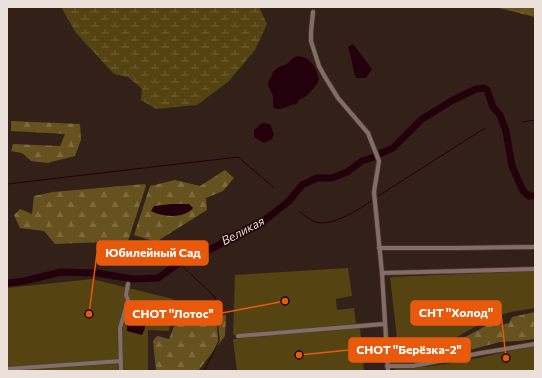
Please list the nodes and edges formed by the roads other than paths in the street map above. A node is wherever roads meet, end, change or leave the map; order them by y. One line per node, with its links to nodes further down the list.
1 (313, 12): 3 (street)
2 (535, 247): 3 (street)
3 (380, 248): 5 (street)
4 (535, 269): 5 (street)
5 (382, 273): 7 (street)
6 (128, 284): 10 (street)
7 (384, 324): 8 (street); 11 (street)
8 (238, 336)
9 (535, 344): 11 (street)
10 (121, 361): 12 (street); 13 (street)
11 (387, 366): 14 (street)
12 (7, 369)
13 (121, 371)
14 (388, 371)

